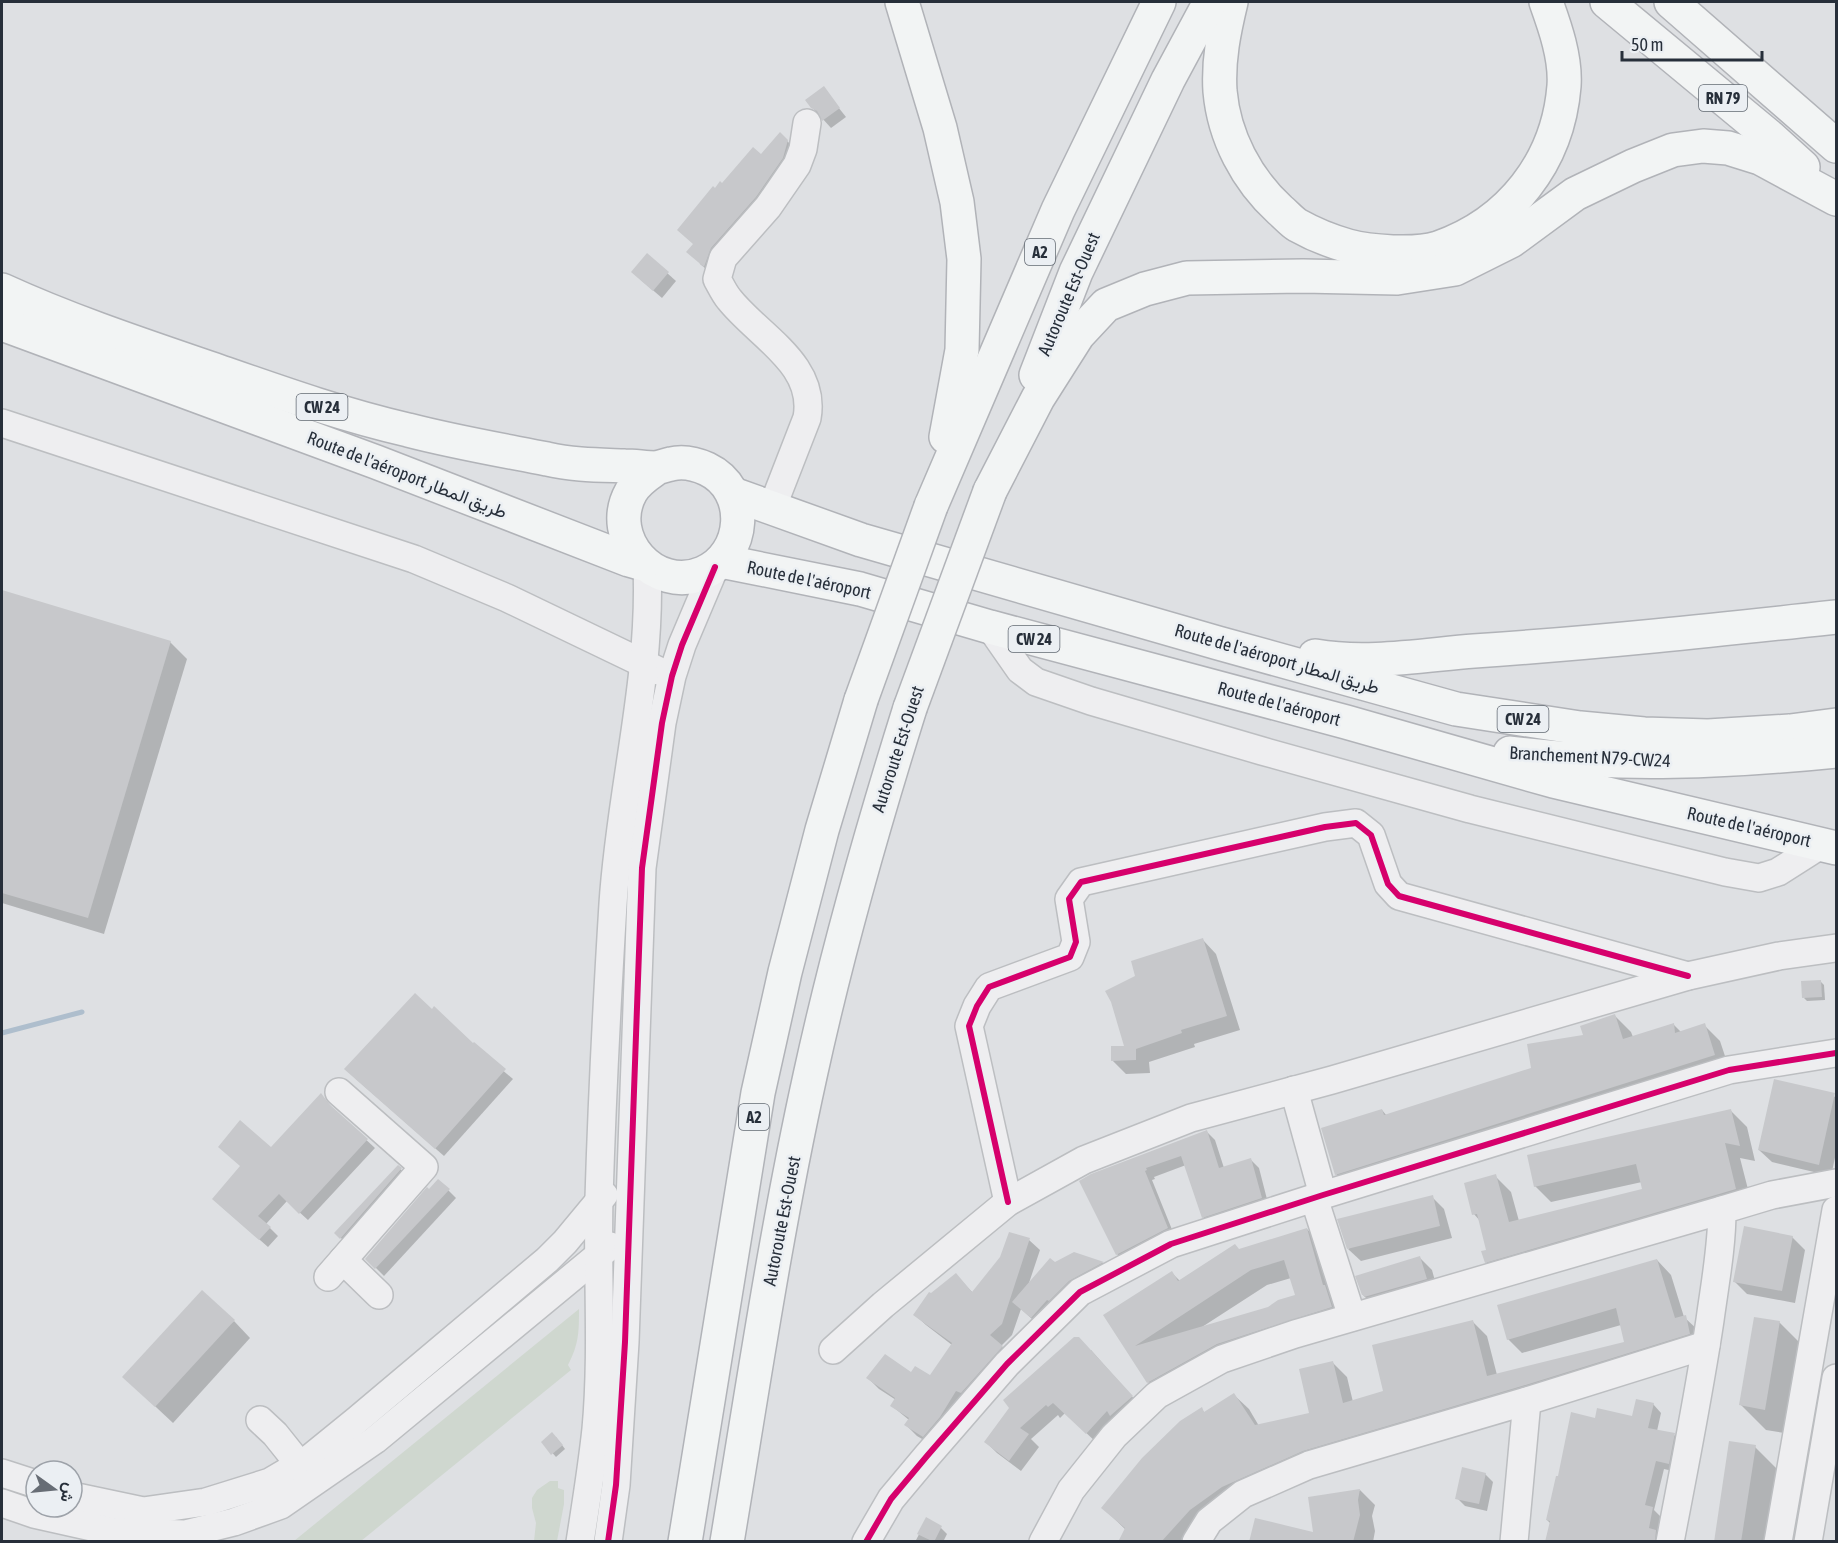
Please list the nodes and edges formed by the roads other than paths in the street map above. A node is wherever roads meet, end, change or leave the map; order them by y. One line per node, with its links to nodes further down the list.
1 (902, 2): 17 (highway)
2 (1159, 2): 17 (highway, A2)
3 (1210, 2): 15 (highway, Autoroute Est-Ouest / A2)
4 (1231, 2): 5 (highway)
5 (1546, 2)
6 (1607, 2): 10 (highway, RN 79)
7 (1671, 2): 9 (highway, RN 79)
8 (807, 123): 18 (street)
9 (1836, 146)
10 (1836, 198): 15 (highway)
11 (2, 290): 14 (highway, Route de l'aéroport طريق المطار / CW 24)
12 (2, 324): 20 (highway, Route de l'aéroport طريق المطار / CW 24)
13 (2, 423): 24 (street)
14 (657, 468): 16 (highway); 20 (highway)
15 (990, 491): 61 (highway, Autoroute Est-Ouest / A2, bridge)
16 (733, 494): 18 (highway, Route de l'aéroport طريق المطار / CW 24); 19 (highway)
17 (931, 506): 60 (highway, A2, bridge)
18 (772, 508): 23 (highway, Route de l'aéroport طريق المطار / CW 24)
19 (718, 564): 20 (highway); 22 (highway, Route de l'aéroport / CW 24); 25 (street)
20 (645, 565): 24 (street)
21 (1836, 617): 23 (highway)
22 (990, 627): 26 (highway, Route de l'aéroport / CW 24); 29 (street)
23 (1218, 643): 27 (highway, Route de l'aéroport طريق المطار / CW 24)
24 (645, 664): 25 (street); 38 (street)
25 (672, 676): 35 (street)
26 (1346, 722): 28 (highway, Branchement N79-CW24); 29 (highway, Route de l'aéroport / CW 24)
27 (1836, 725)
28 (1836, 751)
29 (1829, 846)
30 (1836, 948): 31 (street)
31 (1688, 976): 33 (street); 39 (street)
32 (1836, 1053): 37 (street)
33 (1294, 1090): 37 (street); 39 (street)
34 (339, 1092): 44 (street)
35 (632, 1182): 38 (street); 42 (street)
36 (1836, 1183): 40 (street)
37 (1318, 1196): 45 (street); 62 (street)
38 (599, 1200): 43 (street); 53 (street)
39 (1008, 1202): 47 (street)
40 (1722, 1210): 45 (street); 46 (street)
41 (1836, 1210): 67 (street)
42 (630, 1233): 43 (street); 51 (street)
43 (600, 1253): 52 (street); 57 (street)
44 (380, 1295)
45 (1352, 1317): 63 (street)
46 (1706, 1345): 49 (street); 66 (street)
47 (833, 1350)
48 (1836, 1378): 68 (street)
49 (1527, 1401): 64 (street); 65 (street)
50 (260, 1420): 53 (street)
51 (621, 1420): 52 (street); 59 (street)
52 (596, 1429): 58 (street)
53 (299, 1464): 56 (street)
54 (2, 1473): 55 (street)
55 (24, 1480)
56 (84, 1499)
57 (2, 1503)
58 (580, 1542)
59 (608, 1542)
60 (685, 1542)
61 (728, 1542)
62 (866, 1542)
63 (1043, 1542)
64 (1196, 1542)
65 (1514, 1542)
66 (1670, 1542)
67 (1778, 1542)
68 (1808, 1542)

